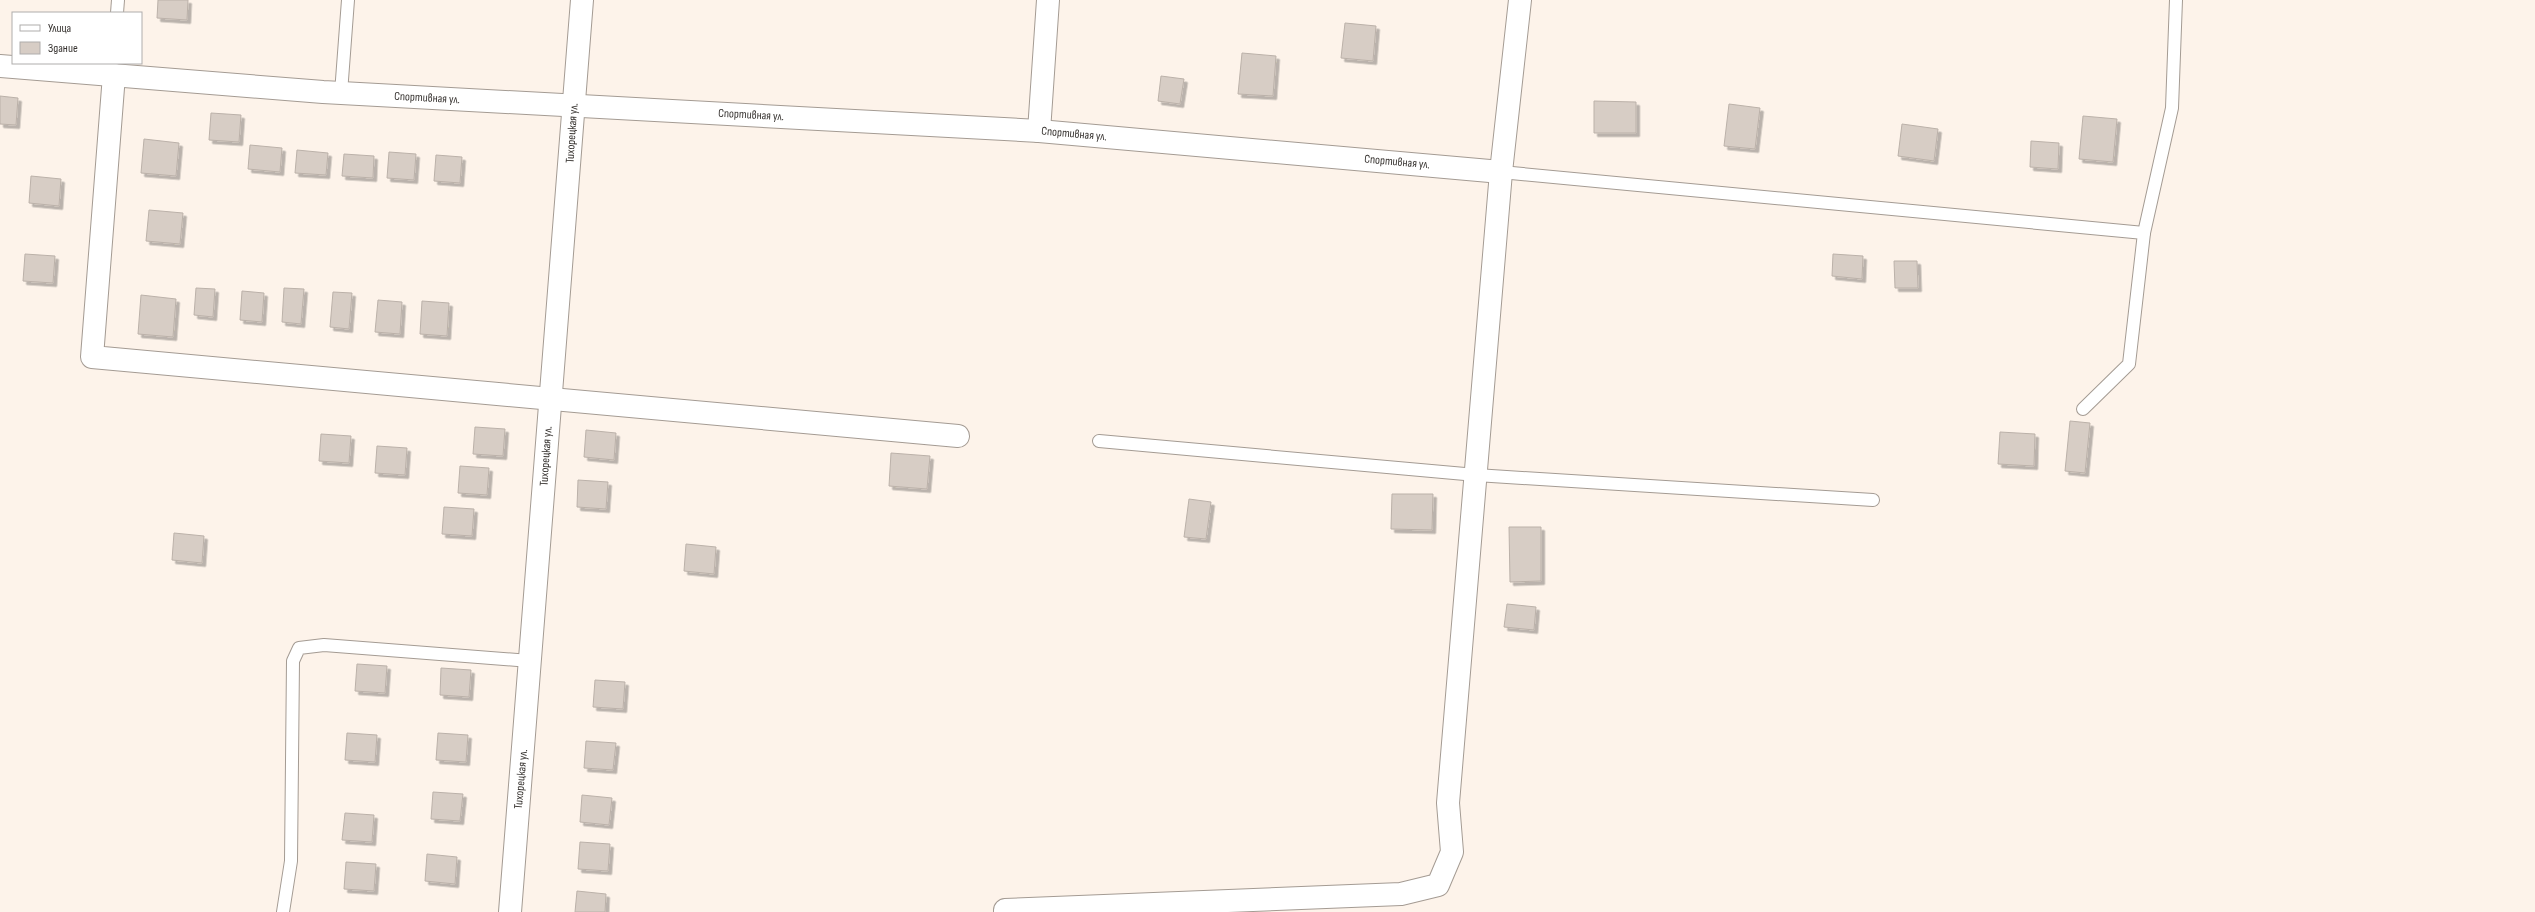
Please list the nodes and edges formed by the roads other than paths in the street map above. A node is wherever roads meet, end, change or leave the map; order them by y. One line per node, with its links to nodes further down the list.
1 (118, 0): 7 (lane)
2 (348, 0): 10 (lane)
3 (582, 0): 11 (street, Тихорецкая ул.)
4 (1048, 0): 12 (street)
5 (1520, 0): 13 (street)
6 (2176, 0): 14 (lane)
7 (117, 12)
8 (0, 66): 9 (street, Спортивная ул.)
9 (114, 69): 10 (street, Спортивная ул.); 15 (street)
10 (340, 93): 11 (street, Спортивная ул.)
11 (574, 106): 12 (street, Спортивная ул.); 15 (street, Тихорецкая ул.)
12 (1039, 131): 13 (street, Спортивная ул.)
13 (1501, 172): 14 (lane); 19 (street)
14 (2144, 233): 16 (lane)
15 (551, 399): 17 (street); 21 (street, Тихорецкая ул.)
16 (2083, 409)
17 (958, 436)
18 (1099, 441): 19 (lane)
19 (1476, 475): 20 (lane); 24 (street)
20 (1873, 500)
21 (530, 660): 22 (lane); 23 (street, Тихорецкая ул.)
22 (283, 912)
23 (510, 912)
24 (1005, 912)

